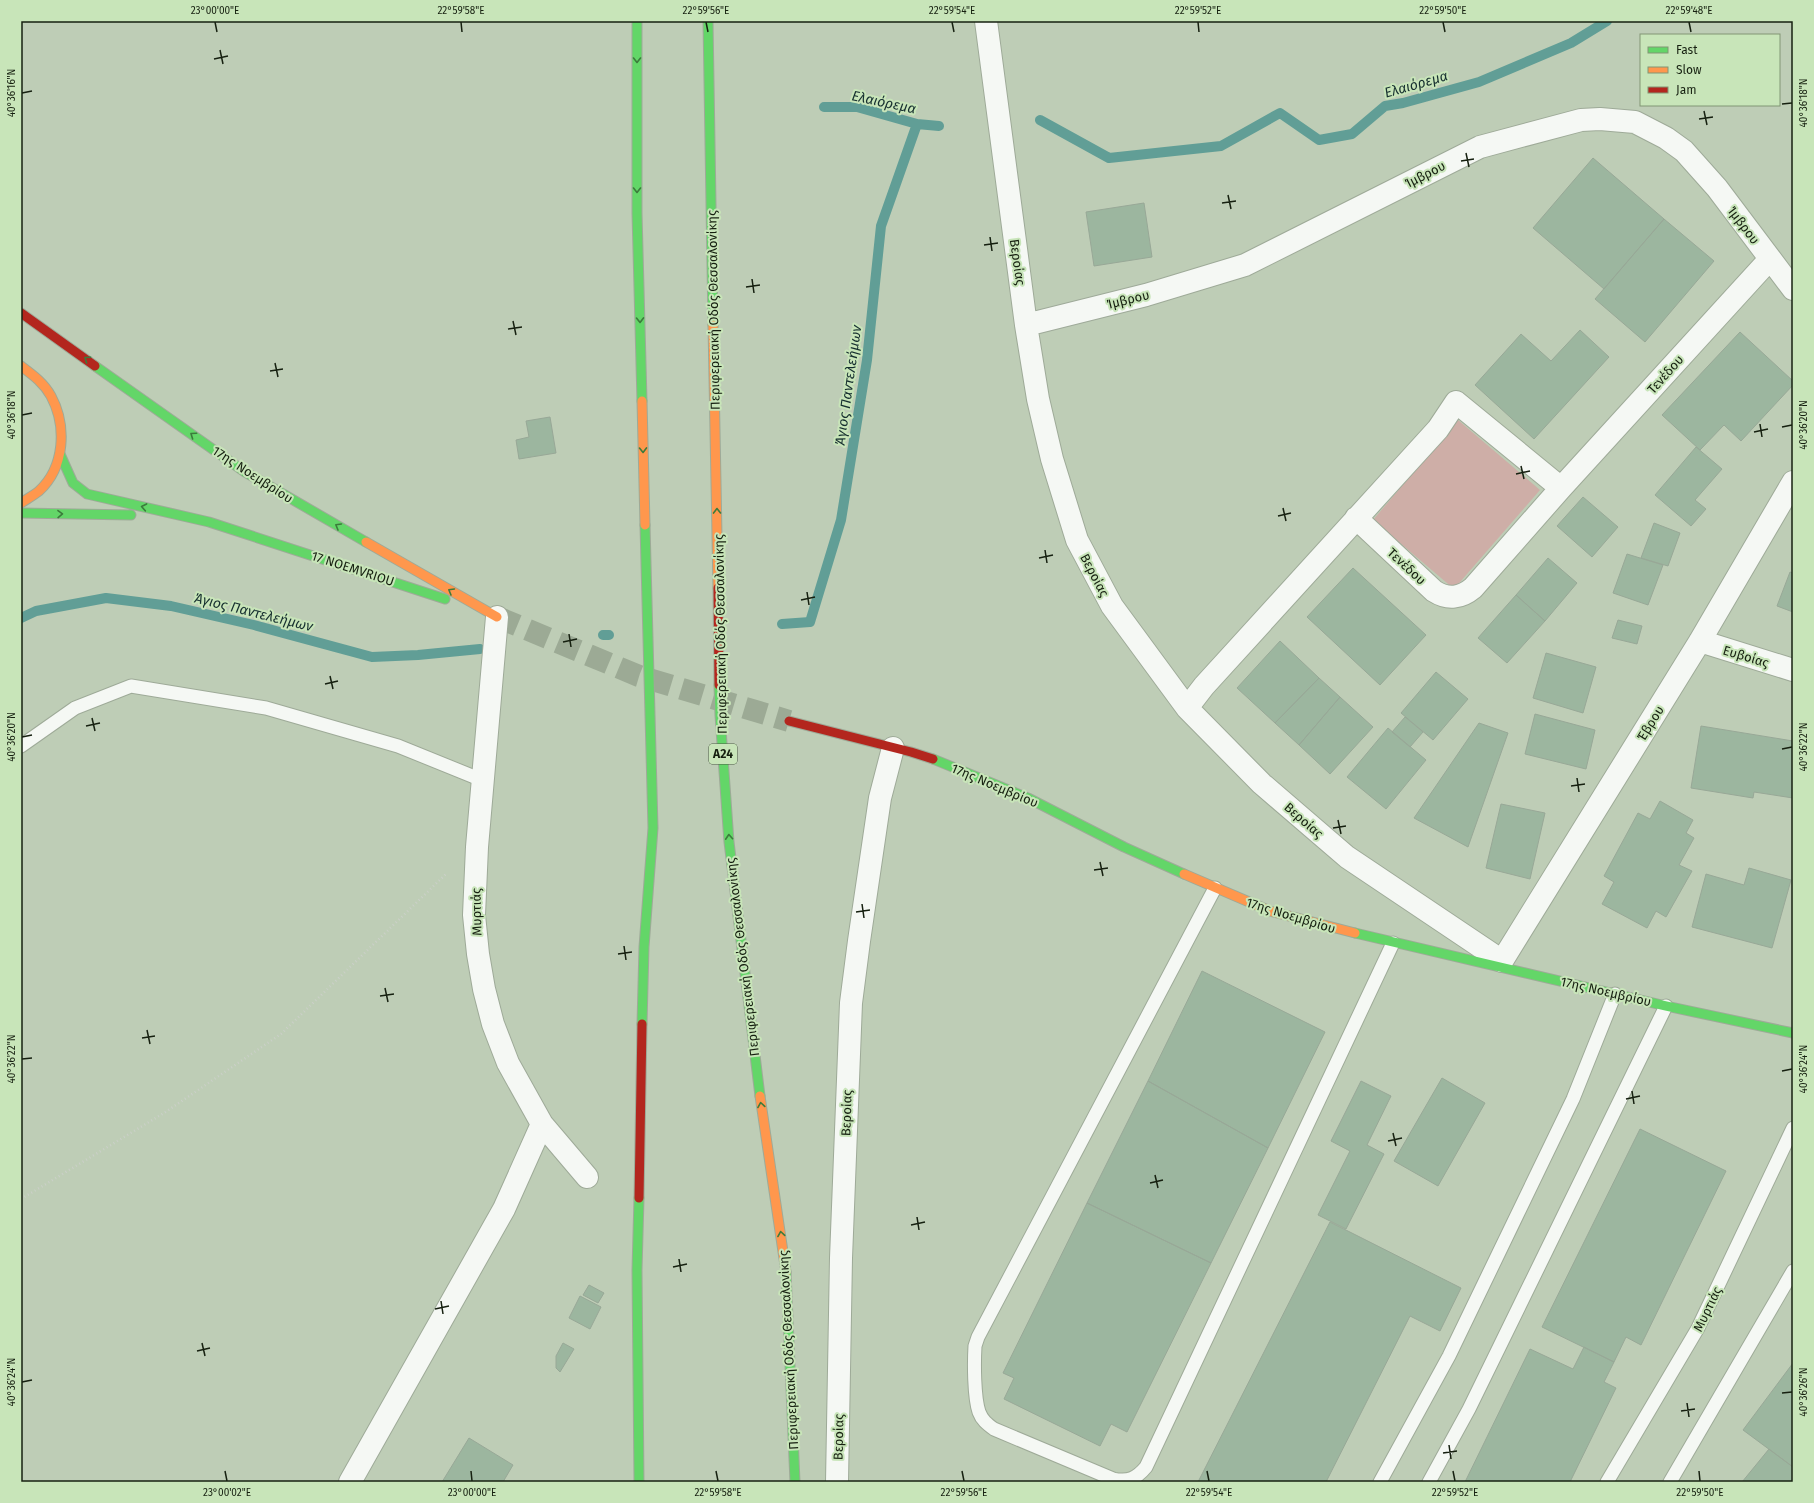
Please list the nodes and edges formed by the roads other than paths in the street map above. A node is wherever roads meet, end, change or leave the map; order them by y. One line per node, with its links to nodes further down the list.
1 (637, 21): 35 (main road, one-way to 35)
2 (708, 21): 36 (main road, Περιφερειακή Οδός Θεσσαλονίκης / Α24, one-way to 2)
3 (986, 21): 7 (street, Βεροίας)
4 (1770, 260): 5 (street, Ίμβρου); 7 (street, Ίμβρου); 11 (street, Τενέδου)
5 (1793, 289)
6 (21, 312): 16 (main road, 17ης Νοεμβρίου, one-way to 6)
7 (1026, 325): 19 (street, Βεροίας)
8 (21, 366): 9 (main road)
9 (60, 454): 12 (main road); 15 (main road, one-way to 9)
10 (1793, 482): 17 (street, Έβρου)
11 (1561, 488): 14 (street, Τενέδου); 14 (street)
12 (21, 503)
13 (21, 513): 15 (main road, one-way to 15)
14 (1356, 518): 19 (street)
15 (209, 522): 16 (main road, 17 NOEMVRIOU)
16 (497, 617): 23 (street, Μυρτιάς)
17 (1700, 641): 18 (street, Ευβοίας); 26 (street, Έβρου)
18 (1793, 670)
19 (1187, 708): 26 (street, Βεροίας)
20 (789, 721): 22 (main road, 17ης Νοεμβρίου)
21 (21, 746): 23 (lane)
22 (893, 748): 24 (main road, 17ης Νοεμβρίου); 37 (street, Βεροίας)
23 (482, 780): 30 (street, Μυρτιάς)
24 (1215, 888): 25 (main road, 17ης Νοεμβρίου); 25 (lane)
25 (1393, 943): 27 (main road, 17ης Νοεμβρίου)
26 (1502, 961)
27 (1615, 994): 28 (main road, 17ης Νοεμβρίου); 38 (lane)
28 (1666, 1006): 29 (main road, 17ης Νοεμβρίου); 39 (lane)
29 (1793, 1033)
30 (542, 1124): 32 (street, Μυρτιάς); 34 (street)
31 (1793, 1128): 40 (lane, Μυρτιάς)
32 (587, 1177)
33 (1793, 1271): 41 (lane)
34 (350, 1482)
35 (640, 1482)
36 (795, 1482)
37 (837, 1482)
38 (1380, 1482)
39 (1429, 1482)
40 (1607, 1482)
41 (1670, 1482)

